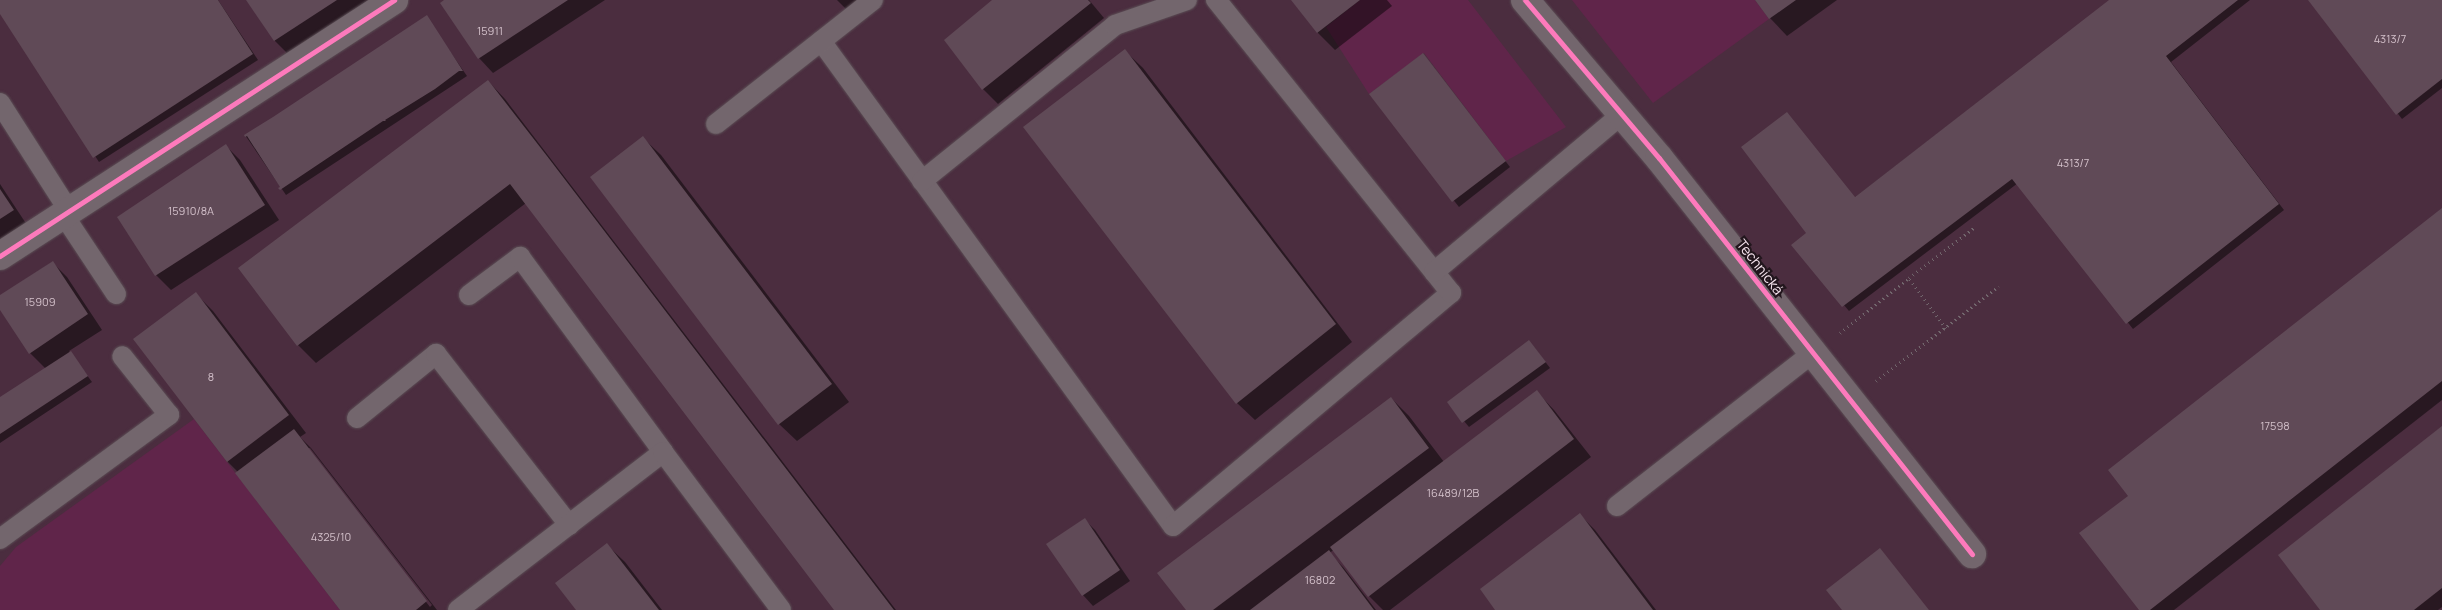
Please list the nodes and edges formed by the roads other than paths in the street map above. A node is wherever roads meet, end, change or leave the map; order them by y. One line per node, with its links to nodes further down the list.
1 (394, 0): 11 (street)
2 (873, 0): 6 (lane)
3 (1187, 0): 10 (lane)
4 (1216, 0): 13 (lane)
5 (1525, 0): 8 (street, Technická)
6 (821, 41): 9 (lane); 10 (lane)
7 (0, 103): 11 (lane)
8 (1621, 115): 13 (lane); 16 (street, Technická)
9 (716, 124)
10 (922, 181): 13 (lane)
11 (66, 213): 12 (street); 14 (lane)
12 (0, 256)
13 (1434, 272)
14 (116, 294)
15 (469, 295): 19 (lane)
16 (1814, 353): 20 (lane); 23 (street, Technická)
17 (122, 356): 22 (lane)
18 (357, 418): 21 (lane)
19 (663, 452): 21 (lane); 25 (lane)
20 (1617, 506)
21 (569, 525): 24 (lane)
22 (0, 539)
23 (1972, 554)
24 (458, 610)
25 (781, 610)

